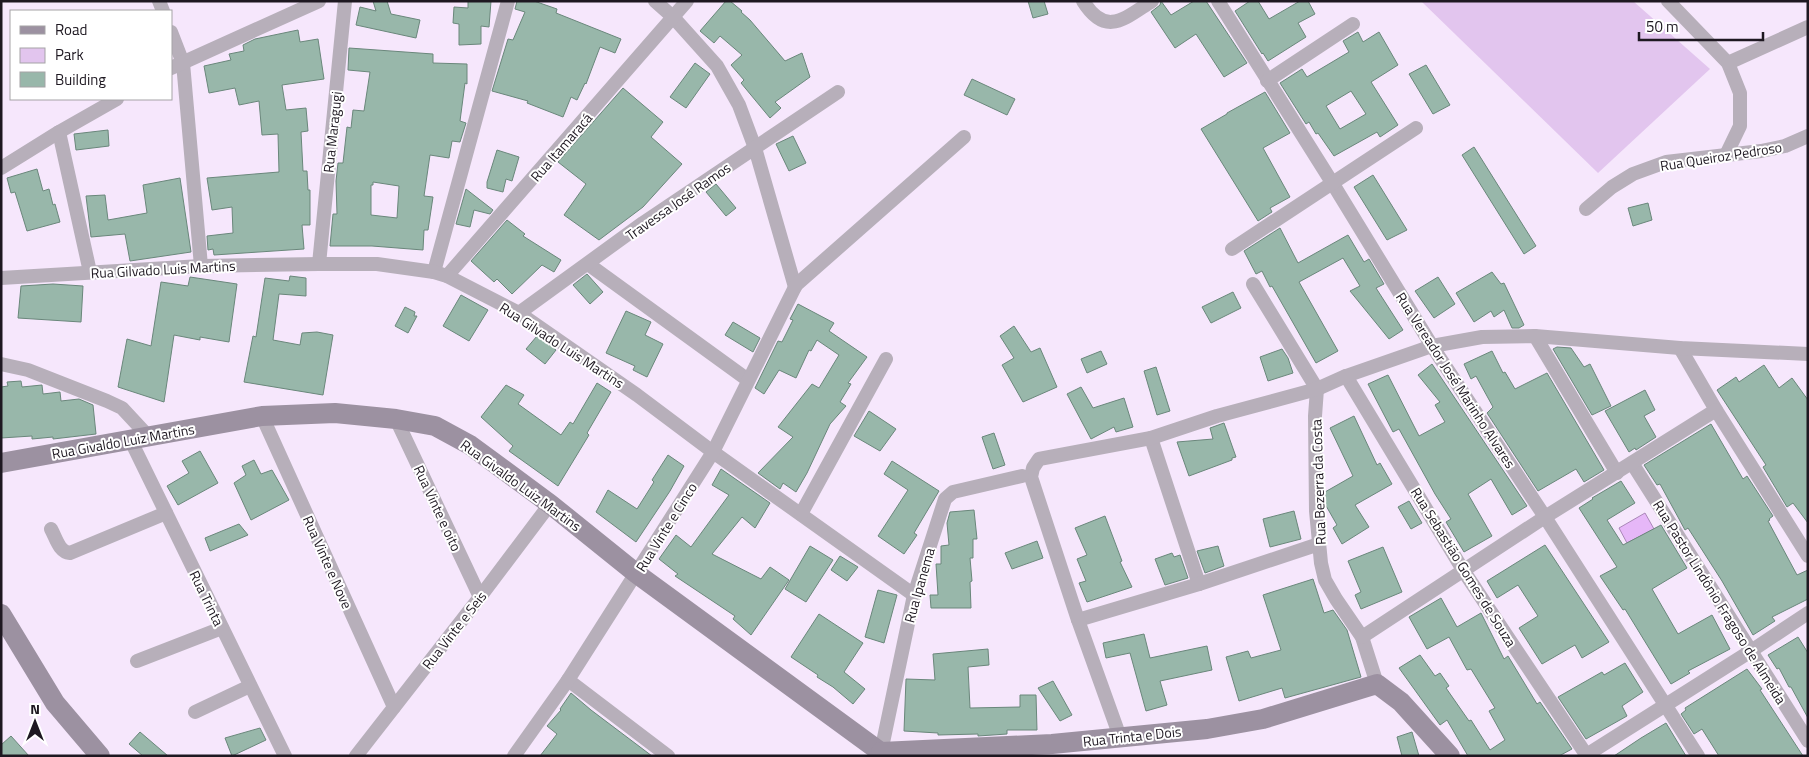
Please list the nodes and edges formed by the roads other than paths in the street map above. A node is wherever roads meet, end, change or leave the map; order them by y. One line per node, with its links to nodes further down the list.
1 (319, 1): 15 (street)
2 (345, 1): 29 (street, Rua Maragugi)
3 (508, 1): 33 (street)
4 (655, 1): 10 (street)
5 (688, 1): 10 (street, Rua Itamaracá)
6 (1083, 1): 7 (street)
7 (1152, 1)
8 (1218, 1): 16 (street, Rua Vereador José Marinho Alvares)
9 (1668, 1): 14 (street)
10 (673, 17): 23 (street); 33 (street, Rua Itamaracá)
11 (1353, 24): 16 (street)
12 (1808, 27): 14 (street)
13 (172, 38): 15 (street)
14 (1728, 62): 24 (street)
15 (177, 66): 31 (street)
16 (1268, 81): 26 (street, Rua Vereador José Marinho Alvares)
17 (838, 92): 23 (street, Travessa José Ramos)
18 (115, 100): 20 (street)
19 (1416, 128): 26 (street)
20 (59, 132): 25 (street); 32 (street)
21 (1808, 136): 24 (street, Rua Queiroz Pedroso)
22 (964, 137): 36 (street)
23 (755, 148): 30 (street, Travessa José Ramos); 36 (street)
24 (1726, 155): 27 (street, Rua Queiroz Pedroso)
25 (1, 168)
26 (1333, 184): 28 (street); 39 (street, Rua Vereador José Marinho Alvares)
27 (1586, 209)
28 (1232, 249)
29 (319, 264): 31 (street, Rua Gilvado Luis Martins); 33 (street, Rua Gilvado Luis Martins)
30 (588, 264): 37 (street, Travessa José Ramos); 45 (street)
31 (201, 266): 32 (street, Rua Gilvado Luis Martins)
32 (90, 272): 34 (street, Rua Gilvado Luis Martins)
33 (441, 274): 37 (street, Rua Gilvado Luis Martins)
34 (1, 278)
35 (1253, 284): 46 (street)
36 (796, 286): 45 (street, Rua Vinte e Cinco)
37 (520, 313): 52 (street, Rua Gilvado Luis Martins)
38 (1535, 336): 39 (street); 40 (street); 55 (street)
39 (1432, 346): 44 (street); 60 (street, Rua Vereador José Marinho Alvares)
40 (1680, 348): 42 (street); 47 (street)
41 (886, 359): 59 (street)
42 (1805, 359)
43 (1, 364): 50 (street, Rua Trinta)
44 (1346, 376): 46 (street); 64 (street, Rua Sebastião Gomes de Souza)
45 (748, 380): 52 (street, Rua Vinte e Cinco)
46 (1317, 389): 51 (street); 62 (street, Rua Bezerra da Costa)
47 (1716, 410): 54 (street); 63 (street)
48 (262, 416): 49 (street, Rua Givaldo Luiz Martins); 50 (street, Rua Givaldo Luiz Martins); 80 (street, Rua Vinte e Nove)
49 (396, 419): 57 (street, Rua Givaldo Luiz Martins); 68 (street, Rua Vinte e oito)
50 (139, 438): 53 (street, Rua Givaldo Luiz Martins); 58 (street, Rua Trinta)
51 (1152, 438): 66 (street); 71 (street)
52 (713, 452): 59 (street, Rua Gilvado Luis Martins); 65 (street, Rua Vinte e Cinco)
53 (1, 463)
54 (1632, 463): 55 (street); 74 (street, Rua Pastor Lindônio Fragoso de Almeida)
55 (1617, 473): 60 (street)
56 (1022, 476): 67 (street, Rua Ipanema)
57 (550, 504): 65 (street, Rua Givaldo Luiz Martins); 68 (street, Rua Vinte e Seis)
58 (166, 513): 61 (street); 72 (street, Rua Trinta)
59 (801, 514): 67 (street, Rua Gilvado Luis Martins)
60 (1545, 517): 64 (street); 79 (street, Rua Vereador José Marinho Alvares)
61 (51, 529)
62 (1320, 544): 66 (street); 73 (street, Rua Bezerra da Costa)
63 (1808, 556)
64 (1463, 570): 73 (street); 87 (street, Rua Sebastião Gomes de Souza)
65 (637, 574): 76 (street, Rua Vinte e Cinco); 84 (street, Rua Givaldo Luiz Martins)
66 (1199, 584): 71 (street)
67 (914, 595): 84 (street, Rua Ipanema)
68 (480, 597): 80 (street, Rua Vinte e Seis)
69 (1, 614): 85 (street)
70 (1808, 614): 74 (street)
71 (1078, 620): 82 (street)
72 (222, 628): 75 (street); 78 (street, Rua Trinta)
73 (1362, 637): 77 (street, Rua Bezerra da Costa)
74 (1751, 651): 79 (street); 83 (street, Rua Pastor Lindônio Fragoso de Almeida)
75 (137, 661)
76 (568, 680): 86 (street); 90 (street, Rua Vinte e Cinco)
77 (1377, 684): 82 (street, Rua Trinta e Dois); 91 (street)
78 (250, 686): 81 (street); 88 (street, Rua Trinta)
79 (1665, 704): 87 (street); 92 (street, Rua Vereador José Marinho Alvares)
80 (394, 707): 89 (street, Rua Vinte e Seis)
81 (195, 712)
82 (1120, 737): 84 (street, Rua Trinta e Dois)
83 (1808, 741)
84 (883, 754)
85 (98, 755)
86 (666, 755)
87 (1586, 755)
88 (285, 756)
89 (356, 756)
90 (514, 756)
91 (1450, 756)
92 (1698, 756)

